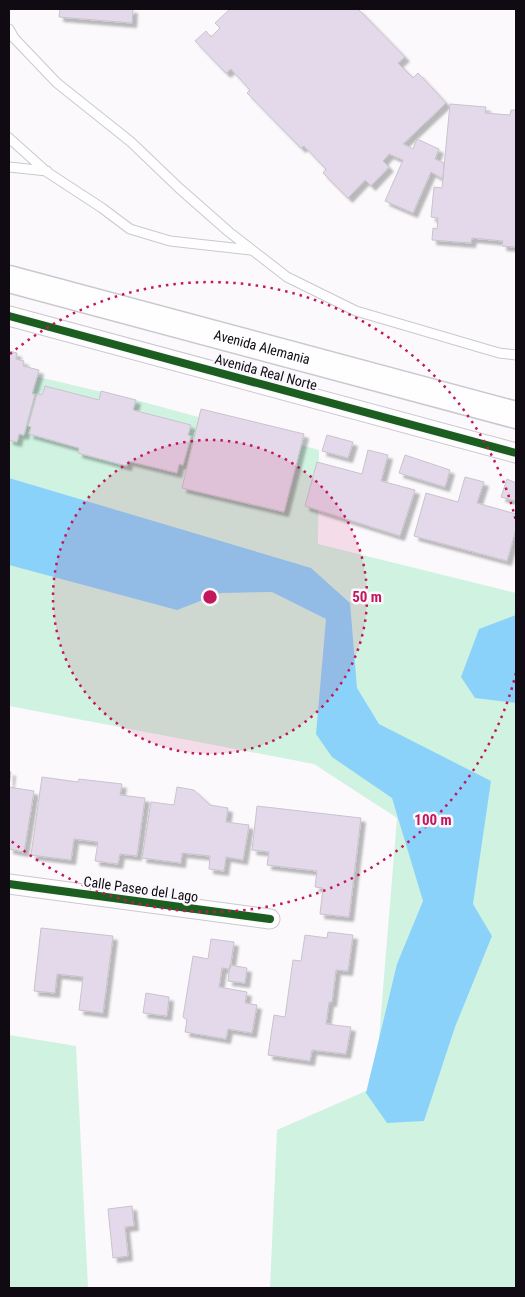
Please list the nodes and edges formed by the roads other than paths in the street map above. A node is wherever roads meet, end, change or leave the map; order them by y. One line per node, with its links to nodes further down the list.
1 (9, 29): 5 (lane)
2 (9, 138): 4 (lane)
3 (9, 167): 4 (lane)
4 (47, 172): 5 (lane)
5 (252, 250): 8 (lane)
6 (9, 279): 9 (street, Avenida Alemania)
7 (9, 316): 10 (street, Avenida Real Norte)
8 (516, 355)
9 (516, 415)
10 (516, 453)
11 (9, 884): 12 (street, Calle Paseo del Lago)
12 (270, 920)

